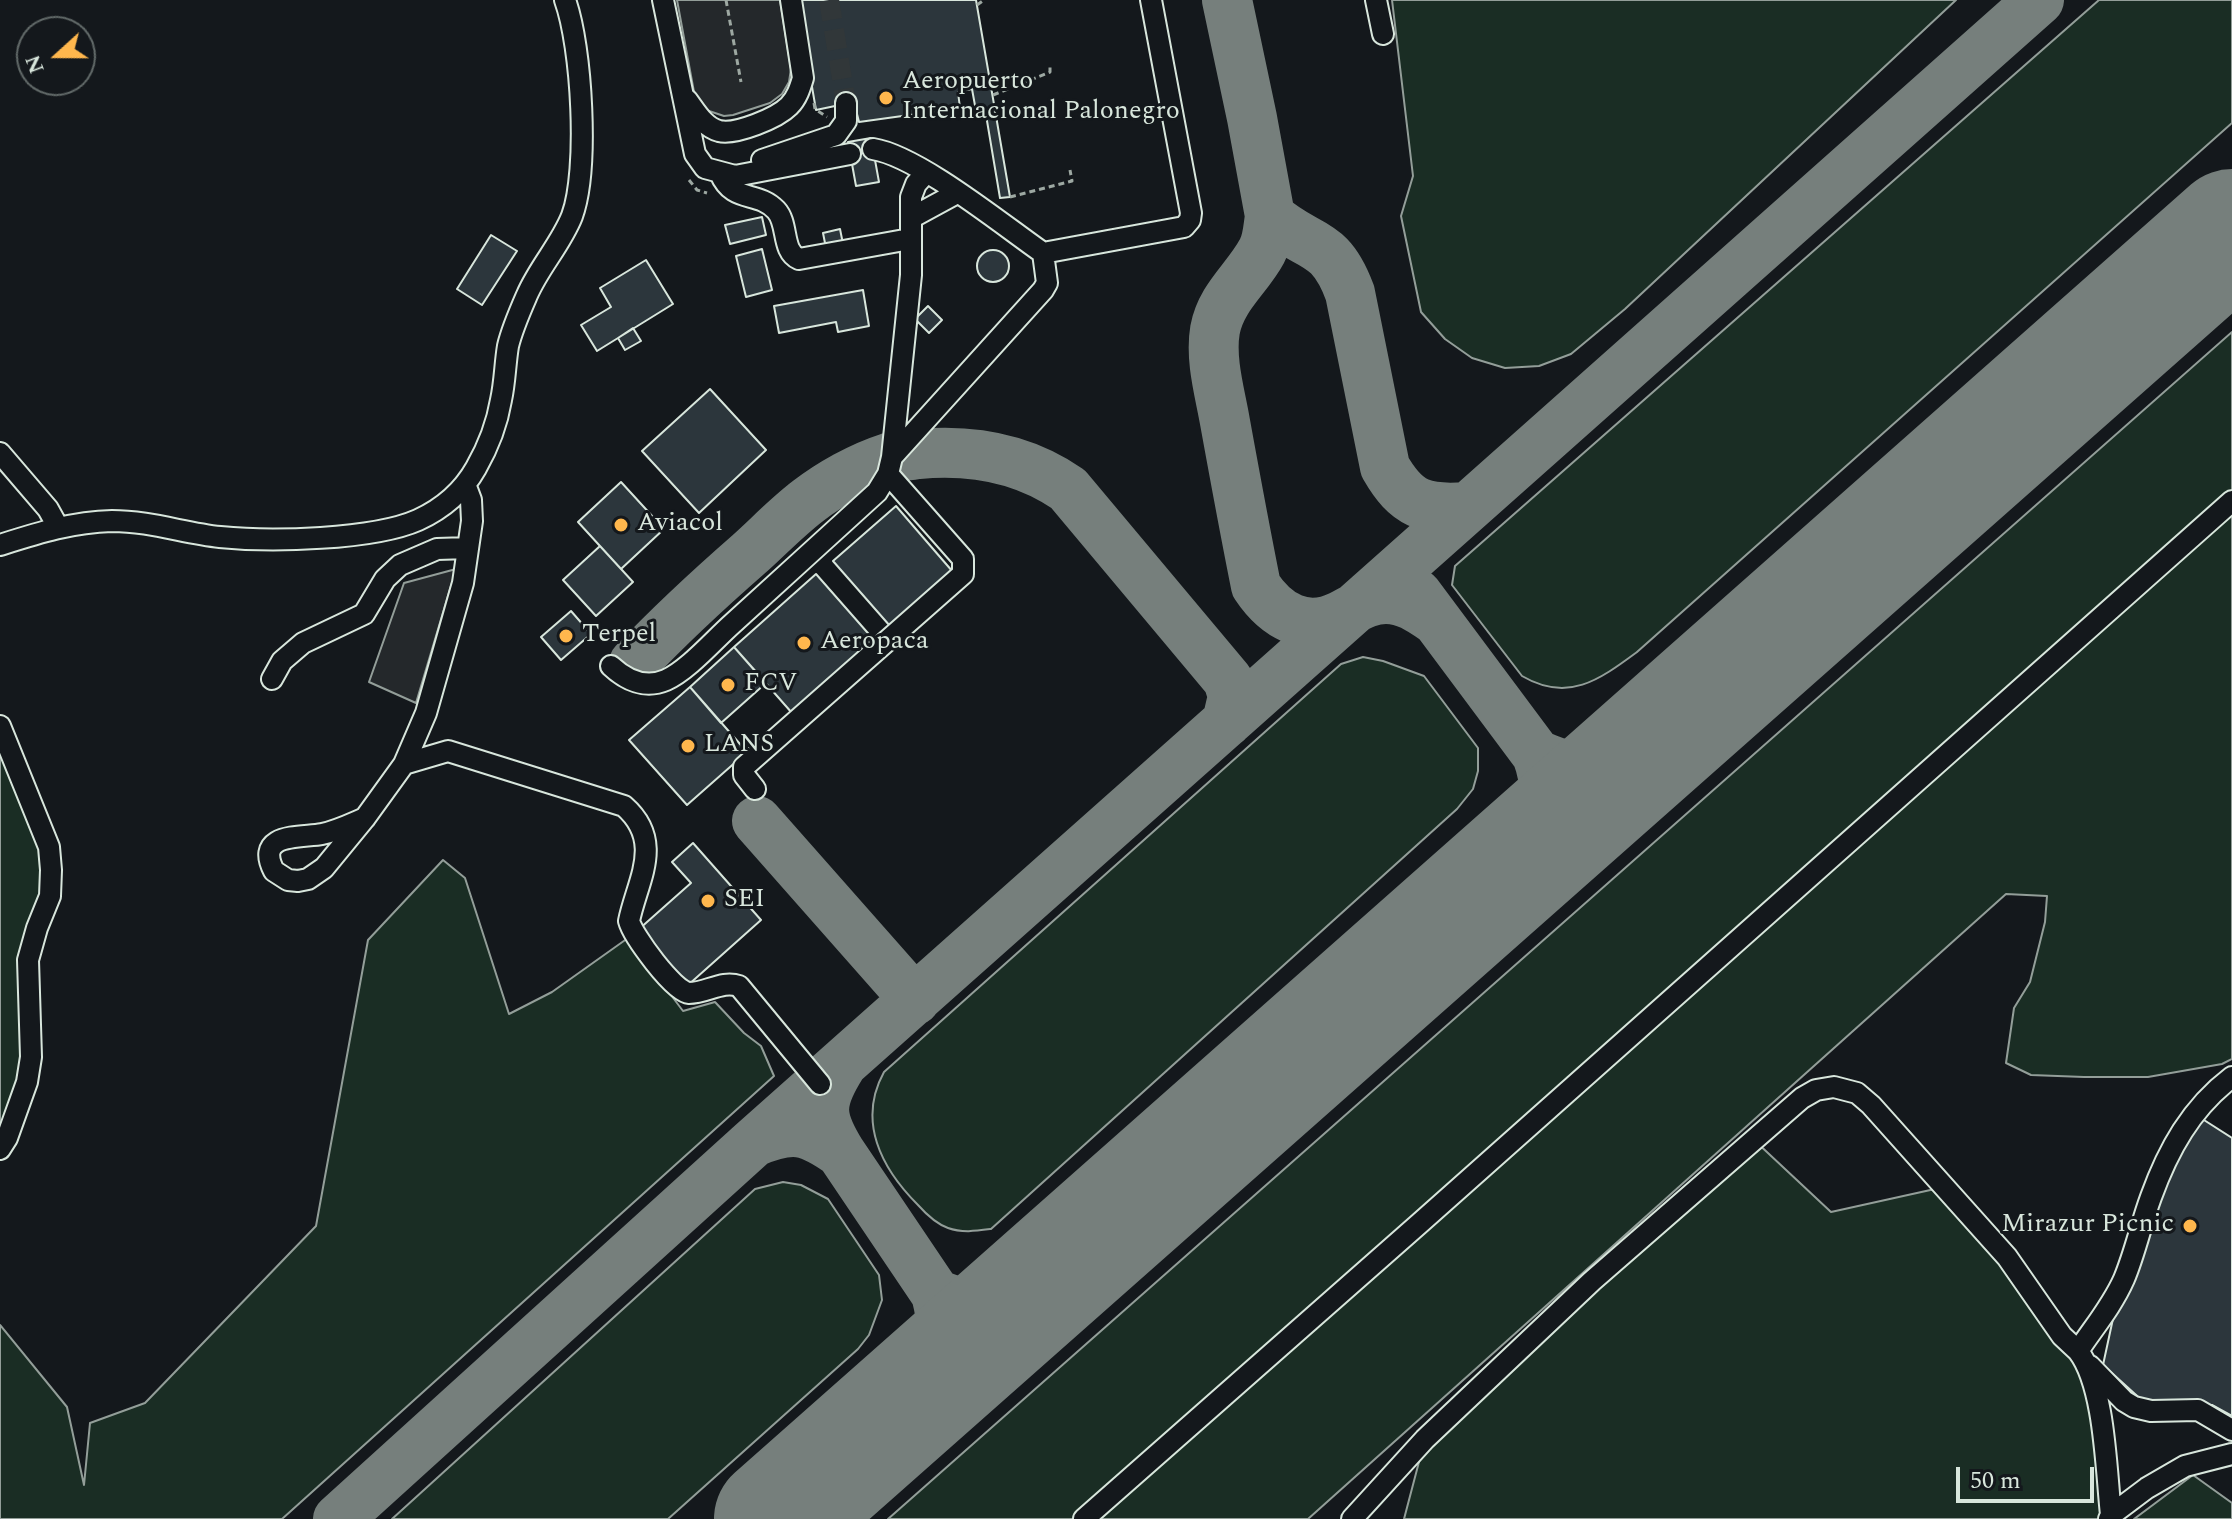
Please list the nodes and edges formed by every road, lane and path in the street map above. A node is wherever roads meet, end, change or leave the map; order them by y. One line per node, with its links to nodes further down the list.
1 (663, 0): 12 (street)
2 (726, 0): 11 (path)
3 (791, 0): 12 (street)
4 (984, 0): 8 (path)
5 (1151, 0): 25 (street)
6 (1376, 0): 9 (street)
7 (570, 4): 28 (street)
8 (977, 5)
9 (1383, 34)
10 (1050, 66): 13 (path)
11 (741, 82)
12 (683, 94): 19 (street)
13 (993, 95)
14 (846, 103): 16 (street)
15 (815, 109): 16 (path)
16 (842, 137): 19 (street)
17 (873, 149): 20 (street)
18 (1070, 170): 22 (path)
19 (720, 173): 24 (street)
20 (926, 173): 21 (street); 23 (street)
21 (957, 193): 23 (street); 25 (street)
22 (1010, 197)
23 (911, 218): 24 (street)
24 (910, 239): 27 (street)
25 (1043, 253): 27 (street)
26 (0, 453): 30 (street)
27 (890, 465): 33 (street); 39 (street)
28 (465, 484): 30 (street); 32 (street)
29 (2232, 501): 48 (street)
30 (58, 527): 31 (street)
31 (0, 545)
32 (468, 548): 34 (street); 35 (street)
33 (611, 666)
34 (272, 679)
35 (426, 713): 37 (street); 38 (street)
36 (0, 726): 43 (street)
37 (448, 751): 38 (street); 42 (street)
38 (404, 764): 40 (street)
39 (755, 789)
40 (365, 818)
41 (2232, 1077): 44 (street)
42 (820, 1084)
43 (0, 1149)
44 (2083, 1358): 45 (street); 47 (street); 49 (street)
45 (2232, 1430)
46 (2232, 1454): 47 (street)
47 (2110, 1517)
48 (1084, 1519)
49 (1352, 1519)

